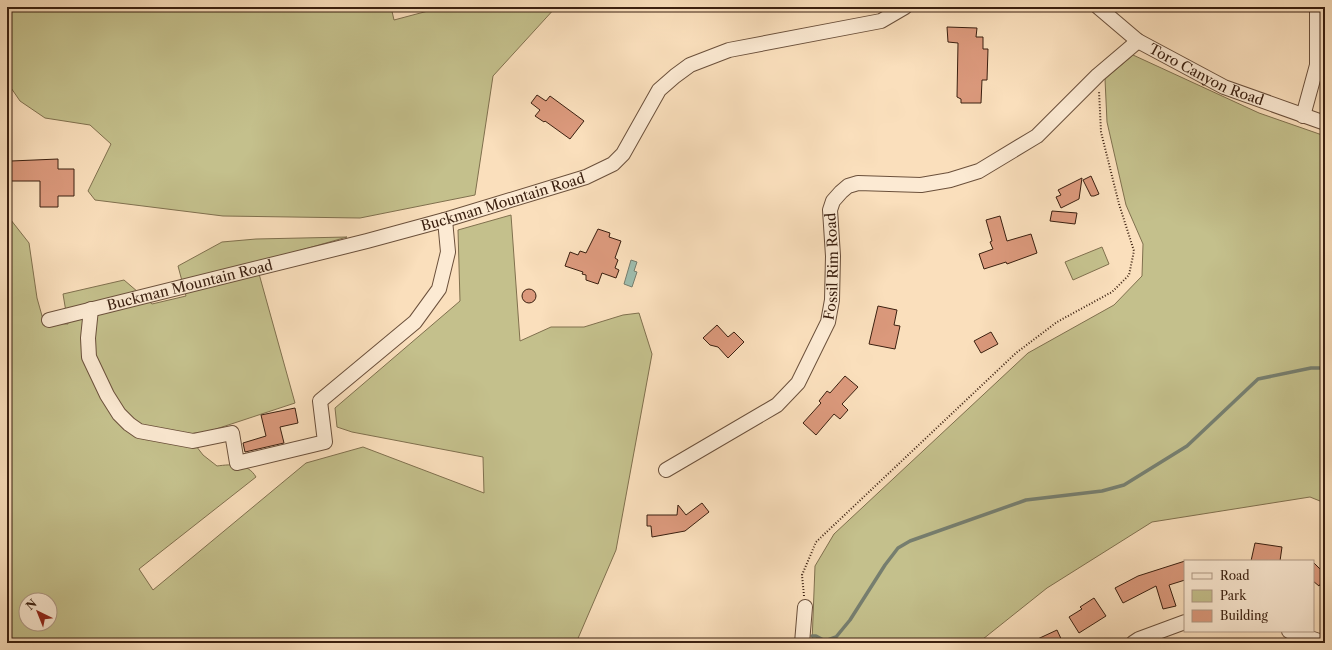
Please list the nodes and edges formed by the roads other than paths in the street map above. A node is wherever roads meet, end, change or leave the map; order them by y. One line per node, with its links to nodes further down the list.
1 (905, 7): 7 (street, Buckman Mountain Road)
2 (1098, 7): 4 (street, Toro Canyon Road)
3 (1317, 7): 5 (street)
4 (1138, 41): 5 (street, Toro Canyon Road); 10 (street, Fossil Rim Road)
5 (1303, 116): 6 (street, Toro Canyon Road)
6 (1325, 123)
7 (445, 220): 8 (street, Buckman Mountain Road); 8 (street)
8 (91, 309): 9 (street, Buckman Mountain Road)
9 (49, 320)
10 (666, 470)
11 (806, 607): 14 (street)
12 (1184, 622): 15 (street)
13 (1292, 632): 16 (street)
14 (802, 643)
15 (1133, 643)
16 (1325, 643)

